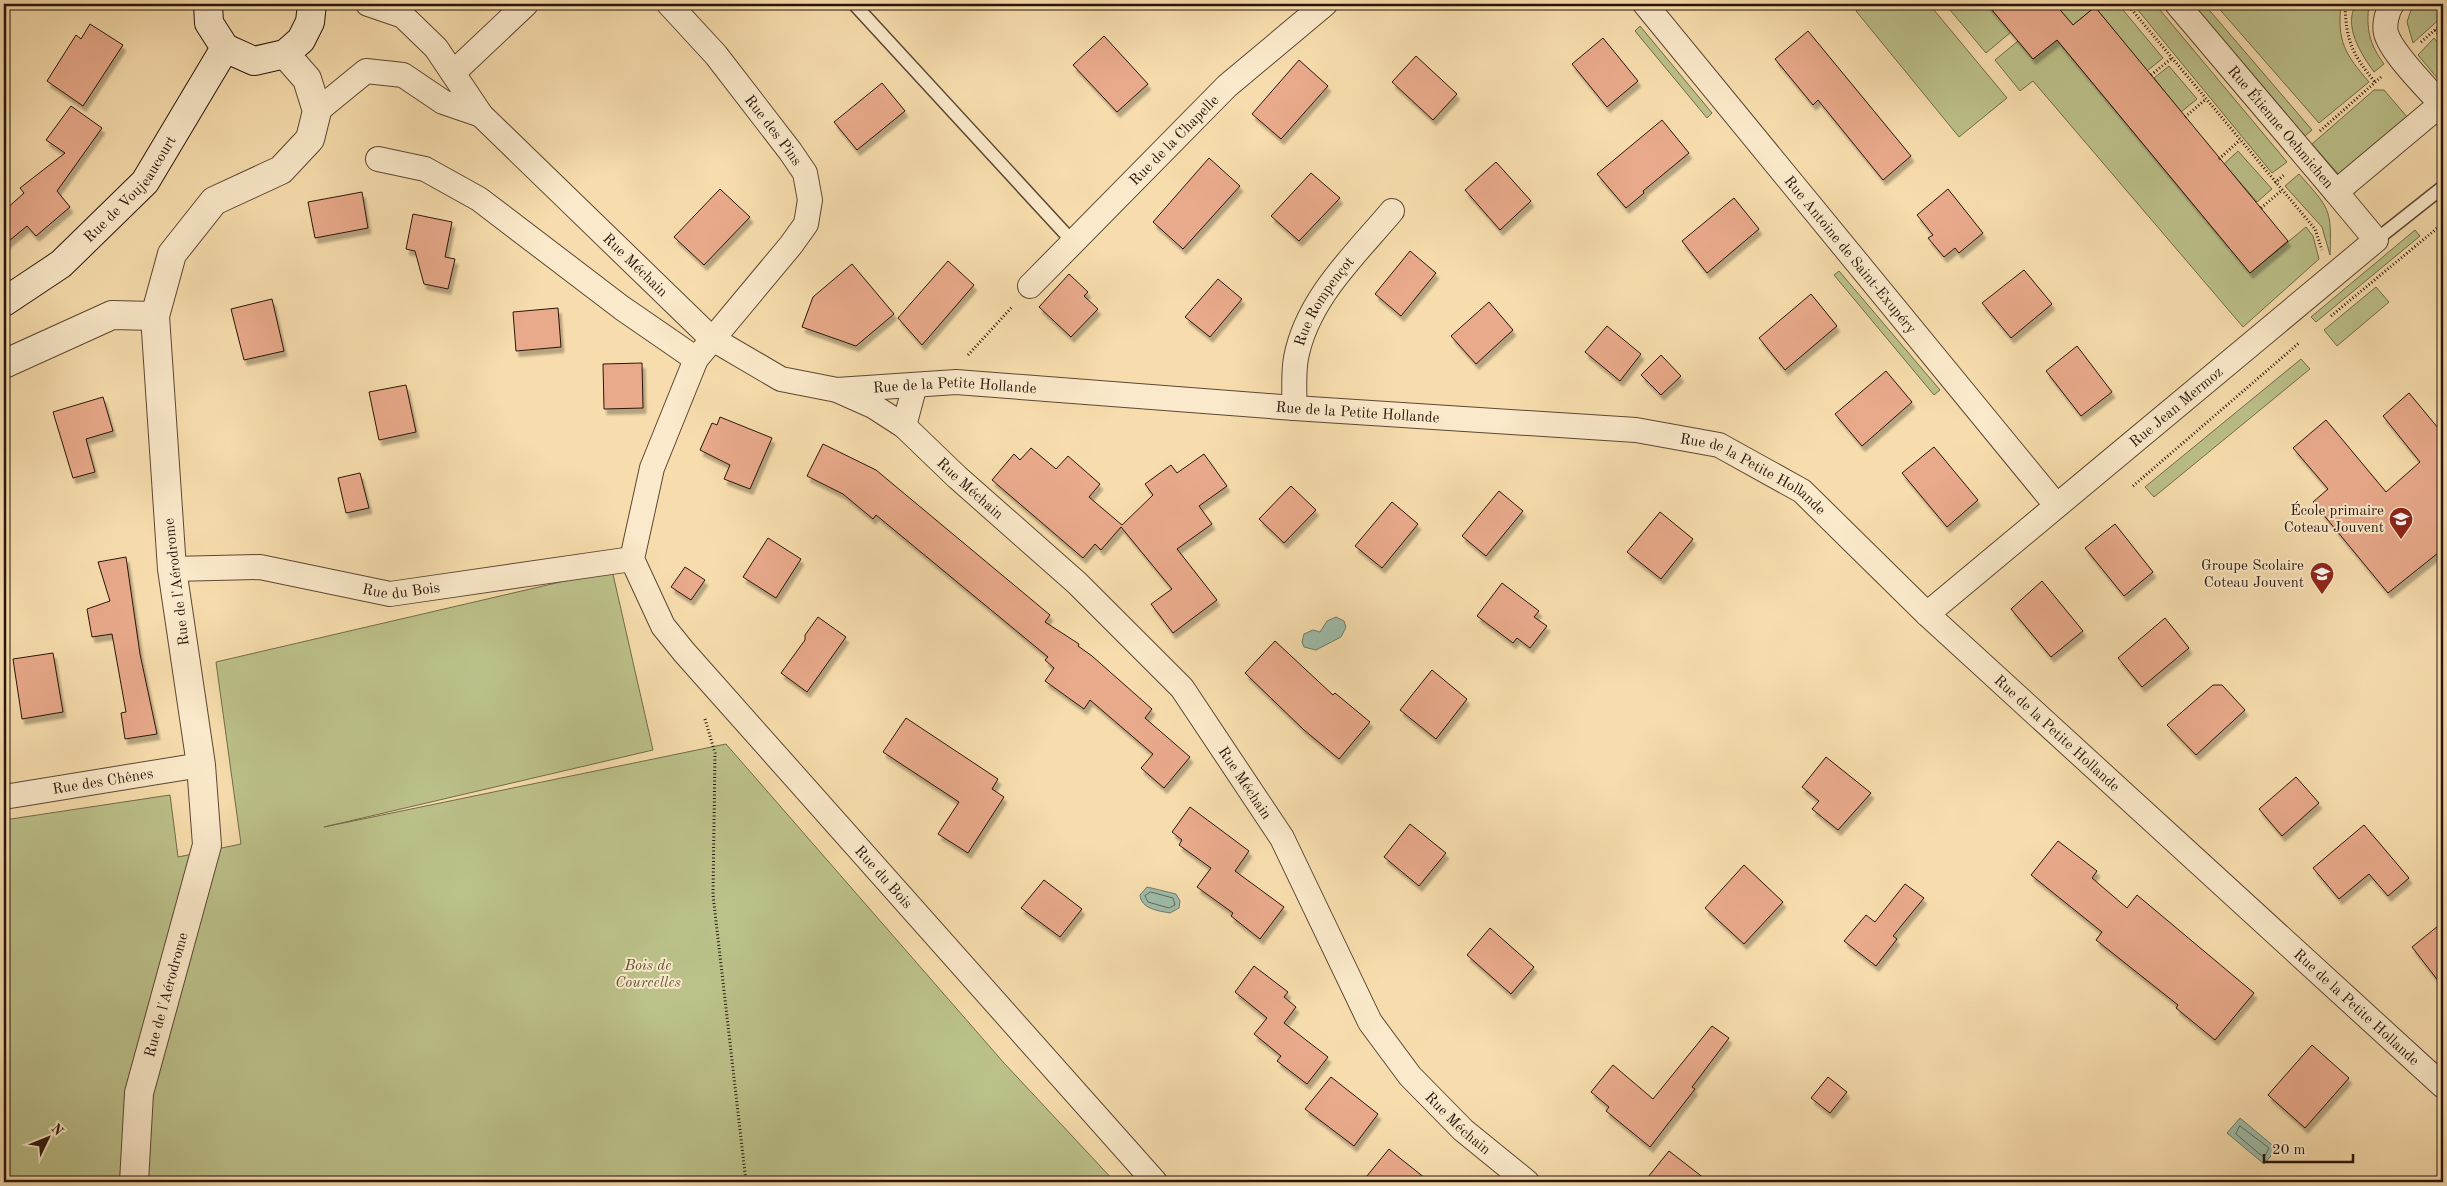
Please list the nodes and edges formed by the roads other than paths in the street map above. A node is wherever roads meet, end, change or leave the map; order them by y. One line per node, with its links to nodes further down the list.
1 (208, 4): 11 (street)
2 (312, 4): 12 (street)
3 (368, 4): 13 (street, Rue Méchain)
4 (526, 4): 13 (street)
5 (669, 4): 26 (street, Rue des Pins)
6 (854, 4): 22 (lane)
7 (1325, 4): 22 (street, Rue de la Chapelle)
8 (1645, 4): 33 (street, Rue Antoine de Saint-Exupéry)
9 (2177, 4): 19 (street, Rue Étienne Oehmichen)
10 (2392, 4): 14 (street, Rue Étienne Oehmichen)
11 (225, 48): 12 (street); 24 (street, Rue de Voujeaucourt)
12 (286, 54): 15 (street)
13 (454, 73): 16 (street, Rue Méchain)
14 (2442, 105): 19 (street, Rue Étienne Oehmichen)
15 (317, 111): 16 (street, Rue Méchain); 25 (street, Rue de l'Aérodrome)
16 (481, 115): 26 (street, Rue Méchain)
17 (378, 159): 27 (street)
18 (2443, 187): 21 (lane)
19 (2336, 192): 21 (street)
20 (1392, 210): 31 (street, Rue Rompençot)
21 (2376, 240): 33 (street, Rue Jean Mermoz)
22 (1072, 242): 23 (street, Rue de la Chapelle)
23 (1030, 286)
24 (4, 302)
25 (155, 316): 28 (street); 35 (street, Rue de l'Aérodrome)
26 (711, 338): 27 (street); 30 (street, Rue Méchain)
27 (696, 359): 34 (street)
28 (4, 364)
29 (915, 384): 30 (street, Rue de la Petite Hollande); 31 (street, Rue de la Petite Hollande); 32 (street)
30 (837, 390): 32 (street, Rue Méchain)
31 (1294, 408): 36 (street, Rue de la Petite Hollande)
32 (904, 426): 42 (street, Rue Méchain)
33 (2056, 505): 36 (street, Rue Jean Mermoz)
34 (632, 559): 35 (street, Rue du Bois); 41 (street, Rue du Bois)
35 (172, 569): 37 (street, Rue de l'Aérodrome)
36 (1927, 614): 39 (street, Rue de la Petite Hollande)
37 (201, 765): 38 (street, Rue des Chênes); 40 (street, Rue de l'Aérodrome)
38 (4, 797)
39 (2443, 1086)
40 (134, 1182)
41 (1155, 1182)
42 (1528, 1182)

